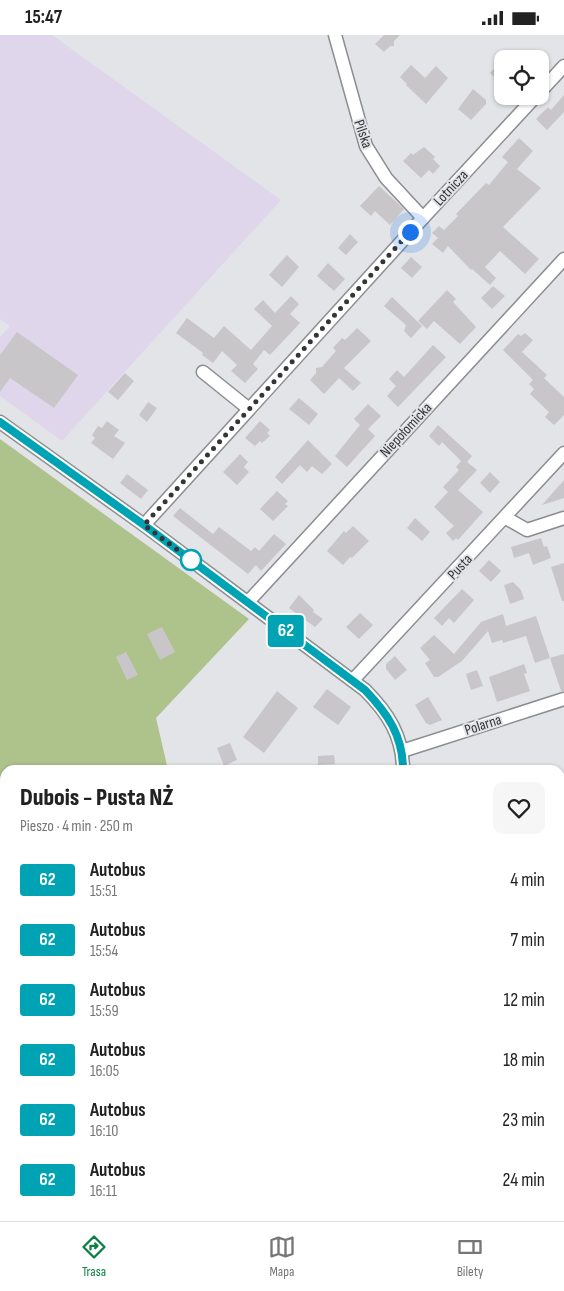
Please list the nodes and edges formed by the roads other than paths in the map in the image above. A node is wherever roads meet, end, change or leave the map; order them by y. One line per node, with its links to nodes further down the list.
1 (335, 35): 5 (street, Pilska)
2 (564, 66): 3 (street)
3 (549, 82)
4 (528, 105): 5 (street, Lotnicza)
5 (423, 218): 8 (street, Lotnicza)
6 (564, 259): 14 (street, Niepołomicka)
7 (203, 372): 8 (street)
8 (249, 409): 13 (street, Lotnicza)
9 (0, 422): 13 (street)
10 (564, 453): 11 (street, Pusta)
11 (506, 518): 12 (street); 15 (street, Pusta)
12 (564, 518)
13 (144, 525): 14 (street)
14 (248, 602): 15 (street)
15 (354, 680): 17 (street)
16 (564, 699): 17 (street, Polarna)
17 (402, 751): 18 (street)
18 (402, 765)

